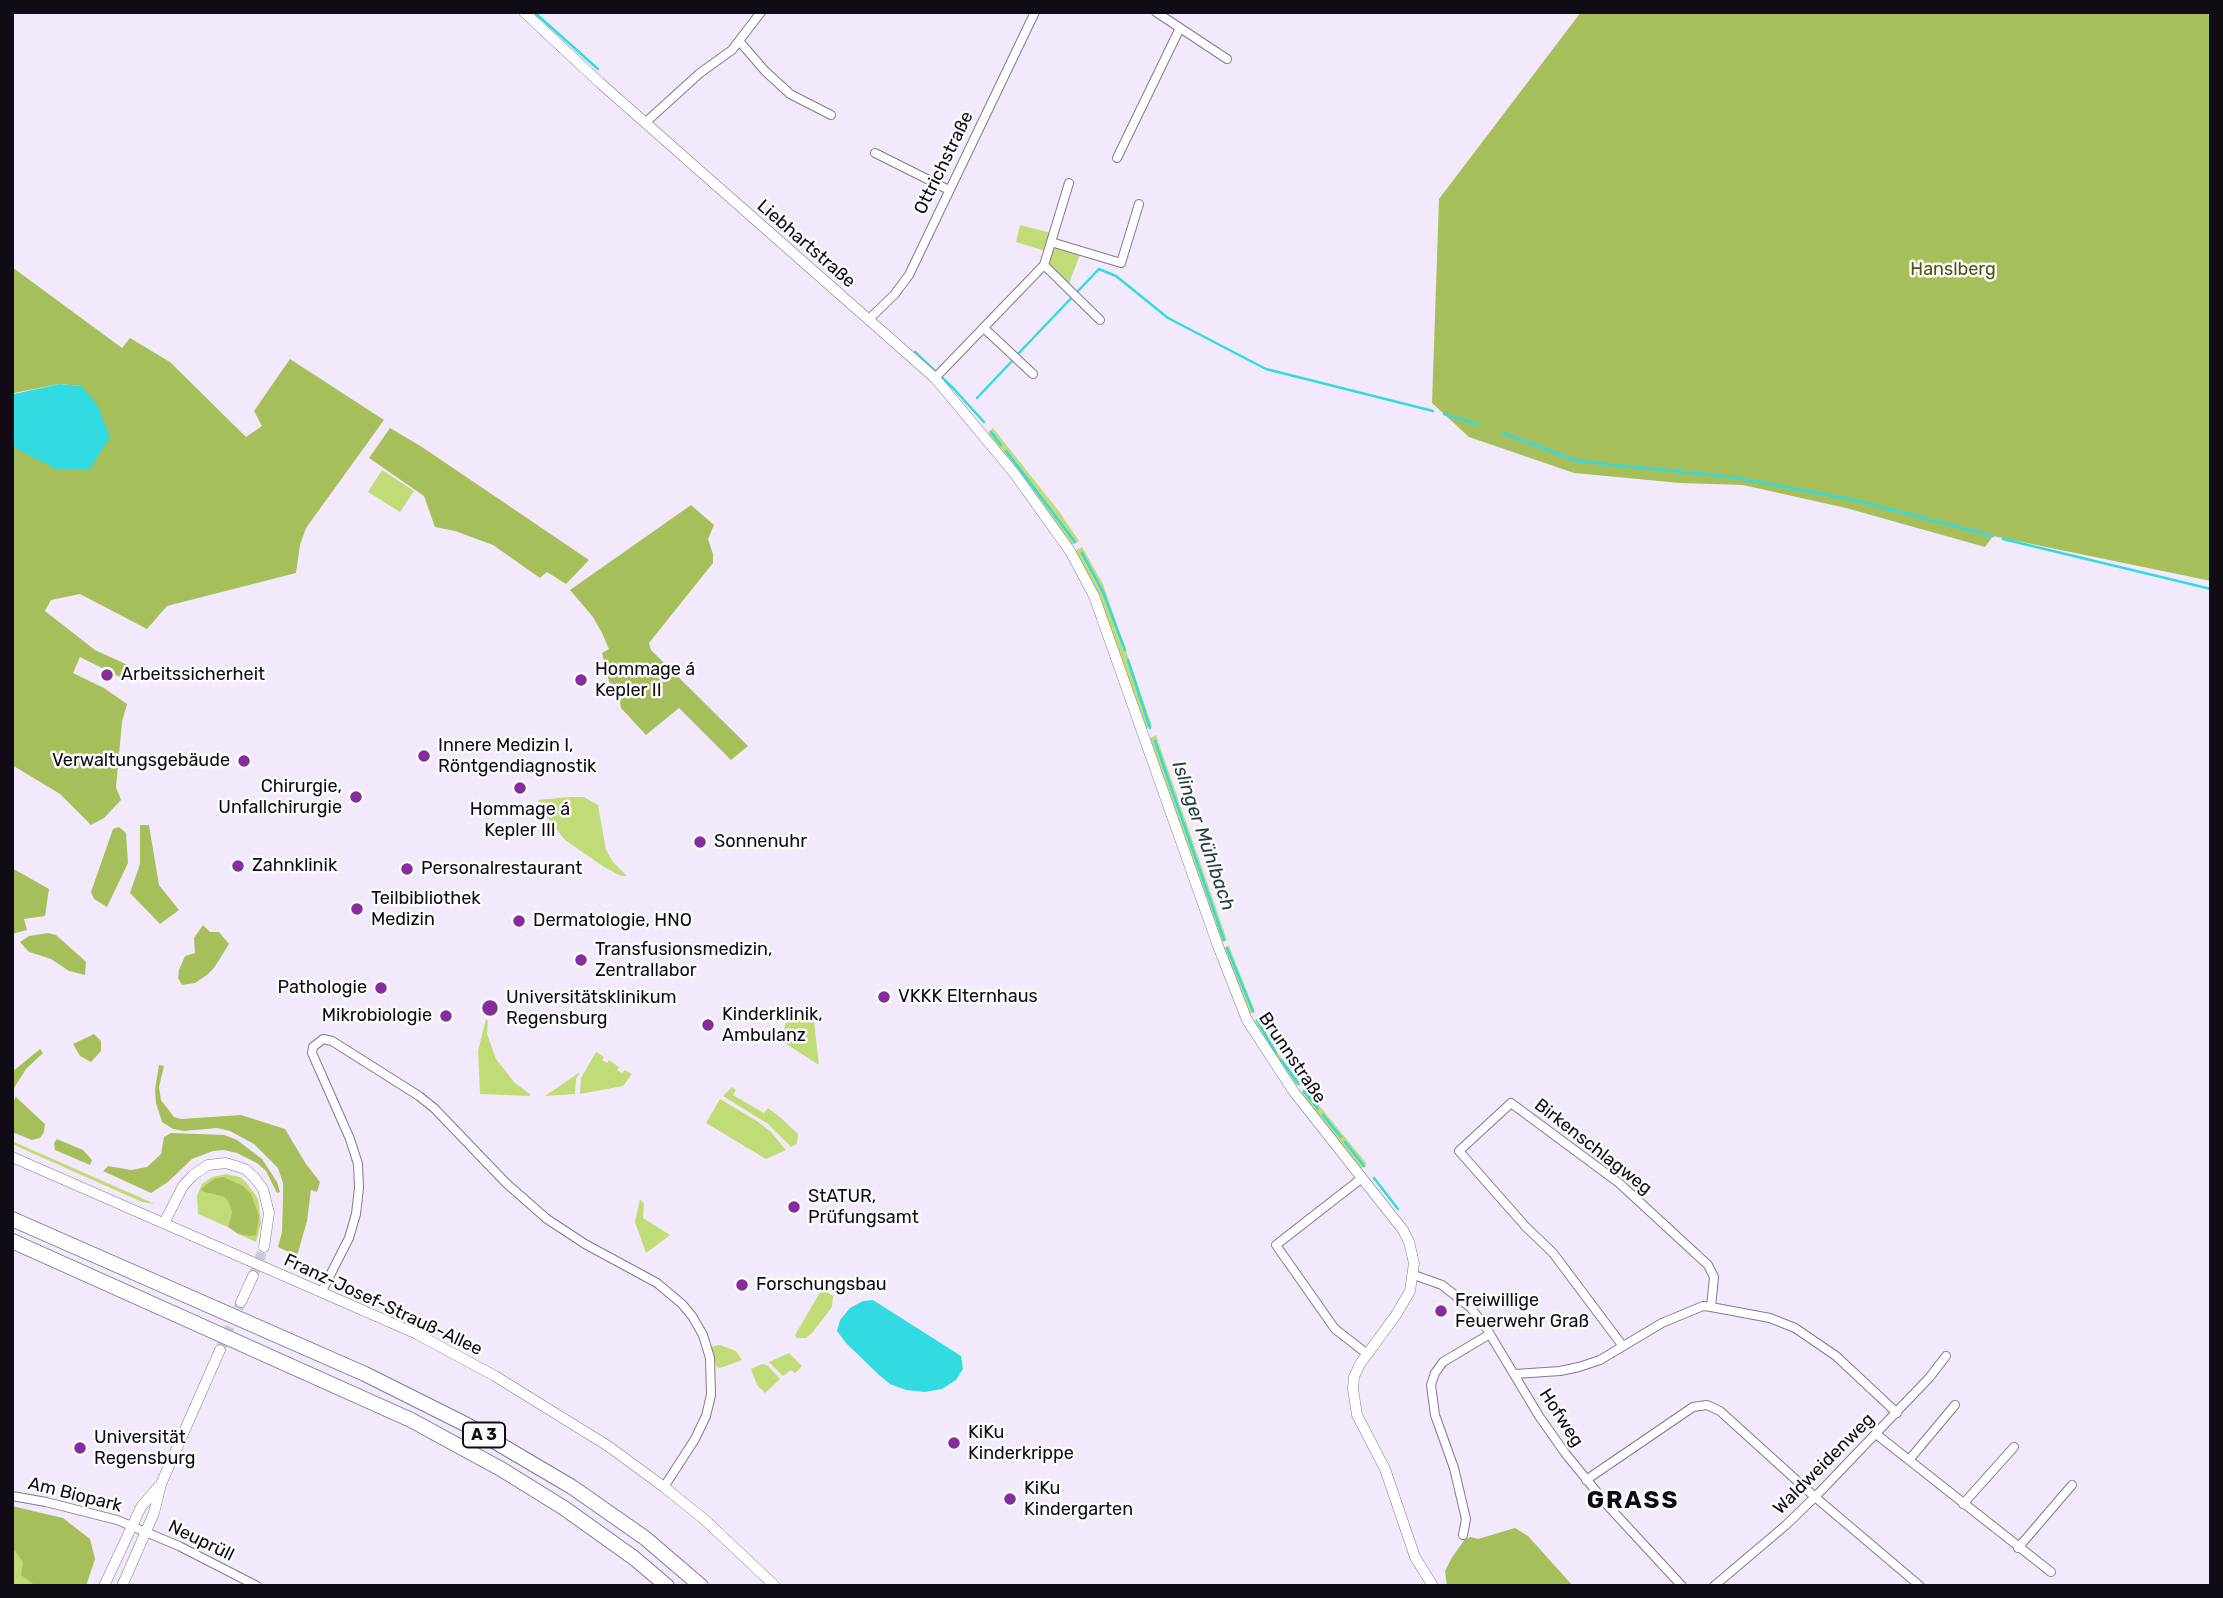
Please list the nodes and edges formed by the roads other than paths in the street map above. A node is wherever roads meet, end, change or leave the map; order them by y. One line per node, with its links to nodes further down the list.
1 (524, 12): 9 (street, Liebhartstraße)
2 (761, 12): 6 (street)
3 (1035, 12): 13 (street, Ottrichstraße)
4 (1156, 12): 5 (street)
5 (1180, 28): 7 (street); 11 (street)
6 (740, 42): 8 (street); 9 (street)
7 (1227, 59)
8 (831, 115)
9 (646, 122): 17 (street, Liebhartstraße)
10 (876, 153): 13 (street)
11 (1117, 158)
12 (1069, 183): 15 (street)
13 (949, 190): 17 (street, Ottrichstraße)
14 (1139, 204): 15 (street)
15 (1051, 242): 16 (street)
16 (1044, 265): 18 (street); 19 (street)
17 (869, 319): 21 (street, Liebhartstraße)
18 (1100, 320)
19 (985, 329): 20 (street); 21 (street)
20 (1033, 374)
21 (938, 375): 22 (street, Liebhartstraße)
22 (1047, 519): 24 (street, Brunnstraße)
23 (12, 1157): 26 (street, Franz-Josef-Strauß-Allee)
24 (1362, 1178): 29 (street, Brunnstraße); 37 (street)
25 (12, 1219): 62 (highway, A 3)
26 (164, 1223): 28 (street); 31 (street, Franz-Josef-Strauß-Allee)
27 (12, 1241): 61 (highway, A 3)
28 (264, 1247)
29 (1414, 1275): 34 (street, Hofweg); 37 (street)
30 (253, 1276): 32 (street)
31 (322, 1291): 48 (street, Franz-Josef-Strauß-Allee); 48 (street)
32 (241, 1302)
33 (1711, 1307): 35 (street); 35 (street, Birkenschlagweg); 41 (street)
34 (1490, 1334): 39 (street, Hofweg); 54 (street)
35 (1622, 1345): 39 (street)
36 (220, 1350): 46 (street)
37 (1366, 1353): 64 (street)
38 (1946, 1356): 41 (street, Waldweidenweg)
39 (1515, 1374): 45 (street, Hofweg)
40 (1955, 1405): 44 (street)
41 (1897, 1413): 42 (street, Waldweidenweg)
42 (1877, 1434): 44 (street); 50 (street, Waldweidenweg)
43 (2014, 1447): 51 (street)
44 (1909, 1460): 51 (street)
45 (1586, 1480): 50 (street); 65 (street, Hofweg)
46 (161, 1484): 52 (street); 53 (street)
47 (2071, 1485): 55 (street)
48 (664, 1487): 63 (street, Franz-Josef-Strauß-Allee)
49 (12, 1496): 52 (street, Am Biopark)
50 (1815, 1497): 57 (street); 66 (street, Waldweidenweg)
51 (1963, 1503): 55 (street)
52 (131, 1526): 53 (street, Neuprüll); 58 (street)
53 (146, 1531): 59 (street); 60 (street, Neuprüll)
54 (1463, 1535)
55 (2018, 1548): 56 (street)
56 (2051, 1572)
57 (1909, 1582): 67 (street)
58 (104, 1586)
59 (122, 1586)
60 (257, 1586)
61 (667, 1586)
62 (702, 1586)
63 (775, 1586)
64 (1433, 1586)
65 (1682, 1586)
66 (1714, 1586)
67 (1920, 1586)

